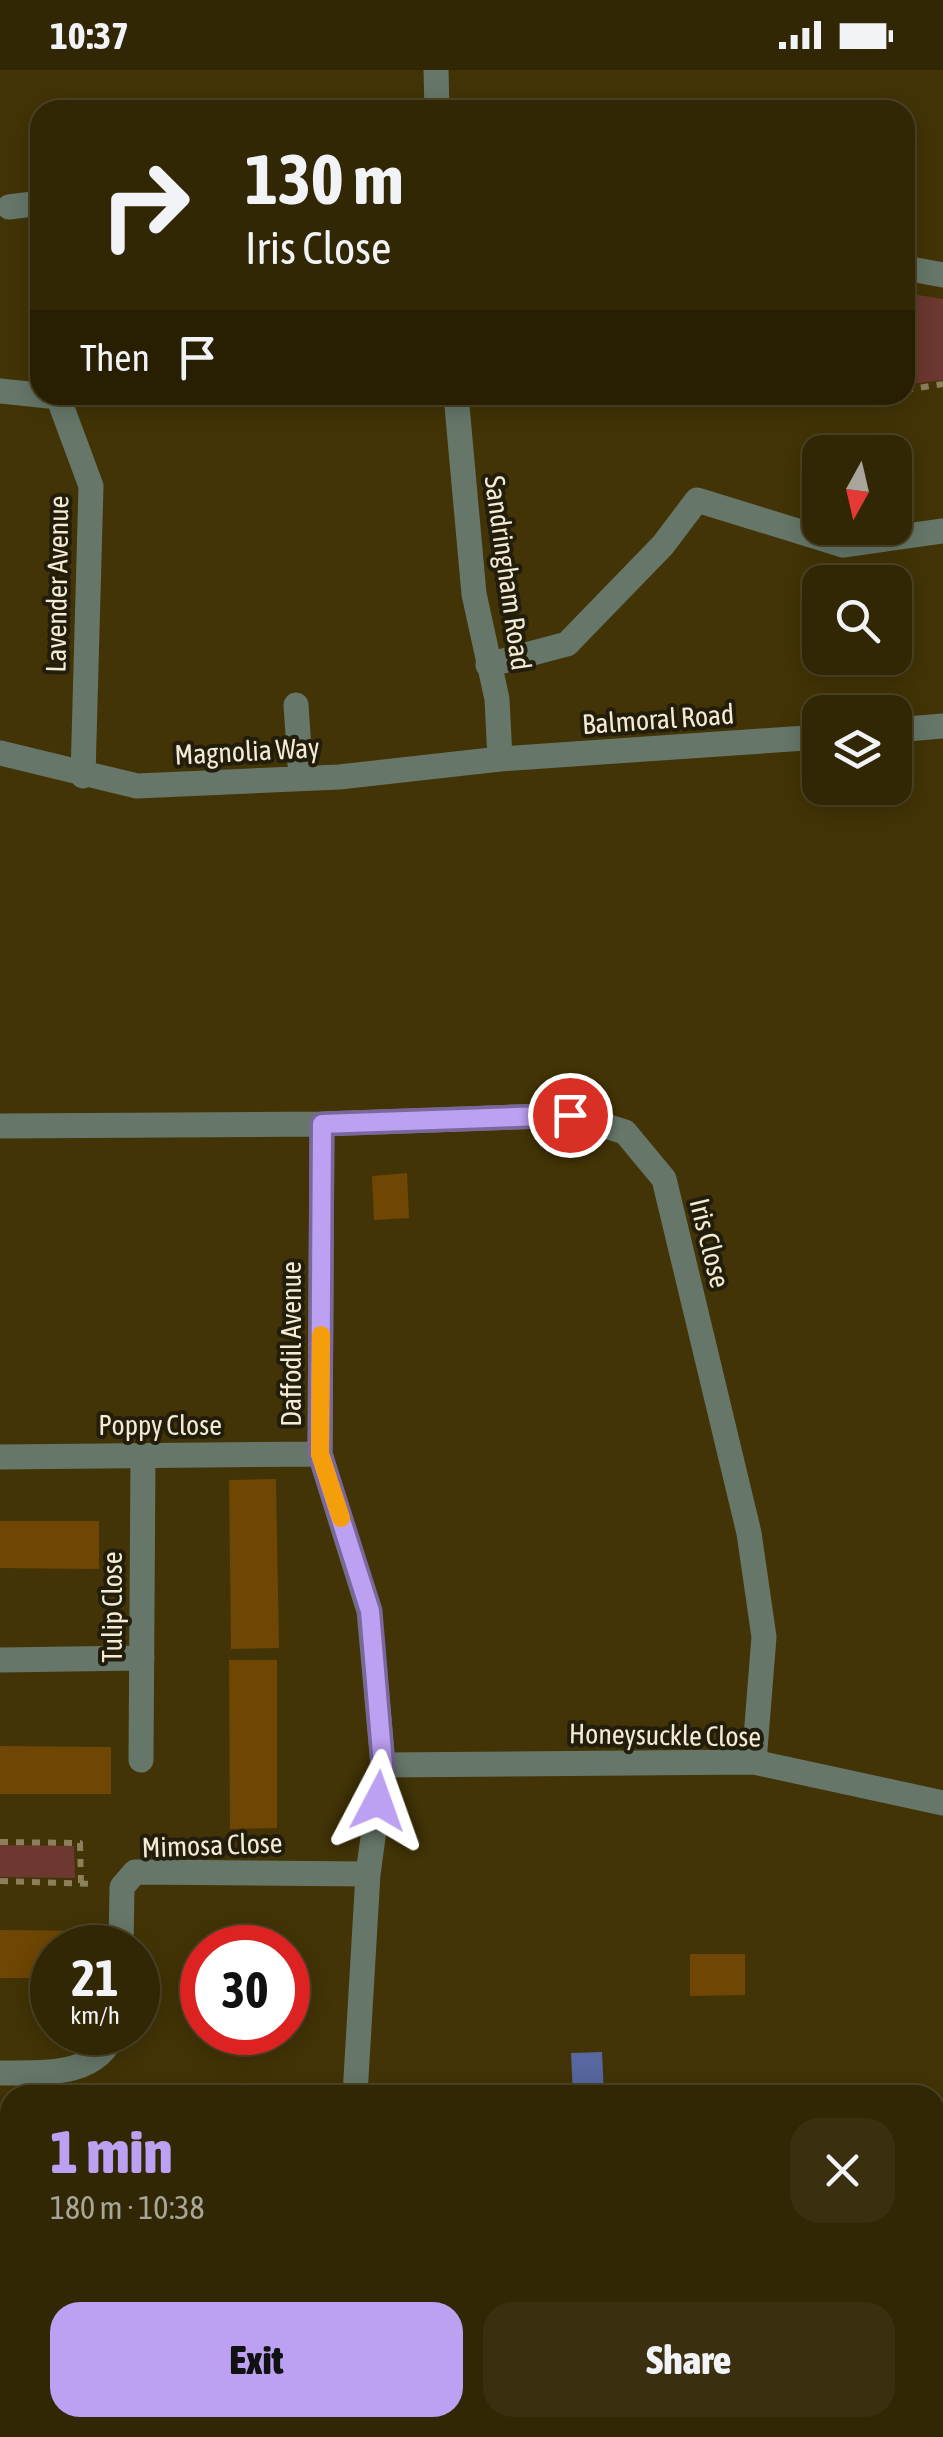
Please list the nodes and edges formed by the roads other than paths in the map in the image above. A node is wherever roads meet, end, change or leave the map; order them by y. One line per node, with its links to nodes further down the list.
1 (436, 70): 2 (street)
2 (437, 100)
3 (30, 204): 4 (street)
4 (10, 207)
5 (915, 270): 6 (street)
6 (943, 275)
7 (0, 391): 8 (street, Lavender Avenue)
8 (30, 394)
9 (62, 405): 19 (street, Lavender Avenue)
10 (457, 405): 12 (street, Sandringham Road)
11 (943, 531): 12 (street)
12 (488, 665): 18 (street, Sandringham Road)
13 (296, 705): 20 (street)
14 (943, 726): 15 (street)
15 (912, 729)
16 (802, 737): 18 (street, Balmoral Road)
17 (0, 753): 19 (street, Magnolia Way)
18 (500, 759): 20 (street, Magnolia Way)
19 (83, 776): 20 (street, Magnolia Way)
20 (301, 778)
21 (322, 1124): 22 (street, Iris Close); 23 (street, Daffodil Avenue); 29 (street, Iris Close)
22 (0, 1126)
23 (320, 1454): 24 (street, Poppy Close); 30 (street, Daffodil Avenue)
24 (143, 1455): 25 (street, Poppy Close); 26 (street, Tulip Close)
25 (0, 1457)
26 (142, 1658): 27 (street); 28 (street, Tulip Close)
27 (0, 1660)
28 (141, 1760)
29 (754, 1762): 30 (street, Honeysuckle Close); 31 (street, Honeysuckle Close)
30 (383, 1765): 32 (street, Daffodil Avenue)
31 (943, 1803)
32 (368, 1874): 33 (street, Mimosa Close); 36 (street, Daffodil Avenue)
33 (121, 1925)
34 (97, 2055): 35 (street)
35 (0, 2073)
36 (356, 2085)

